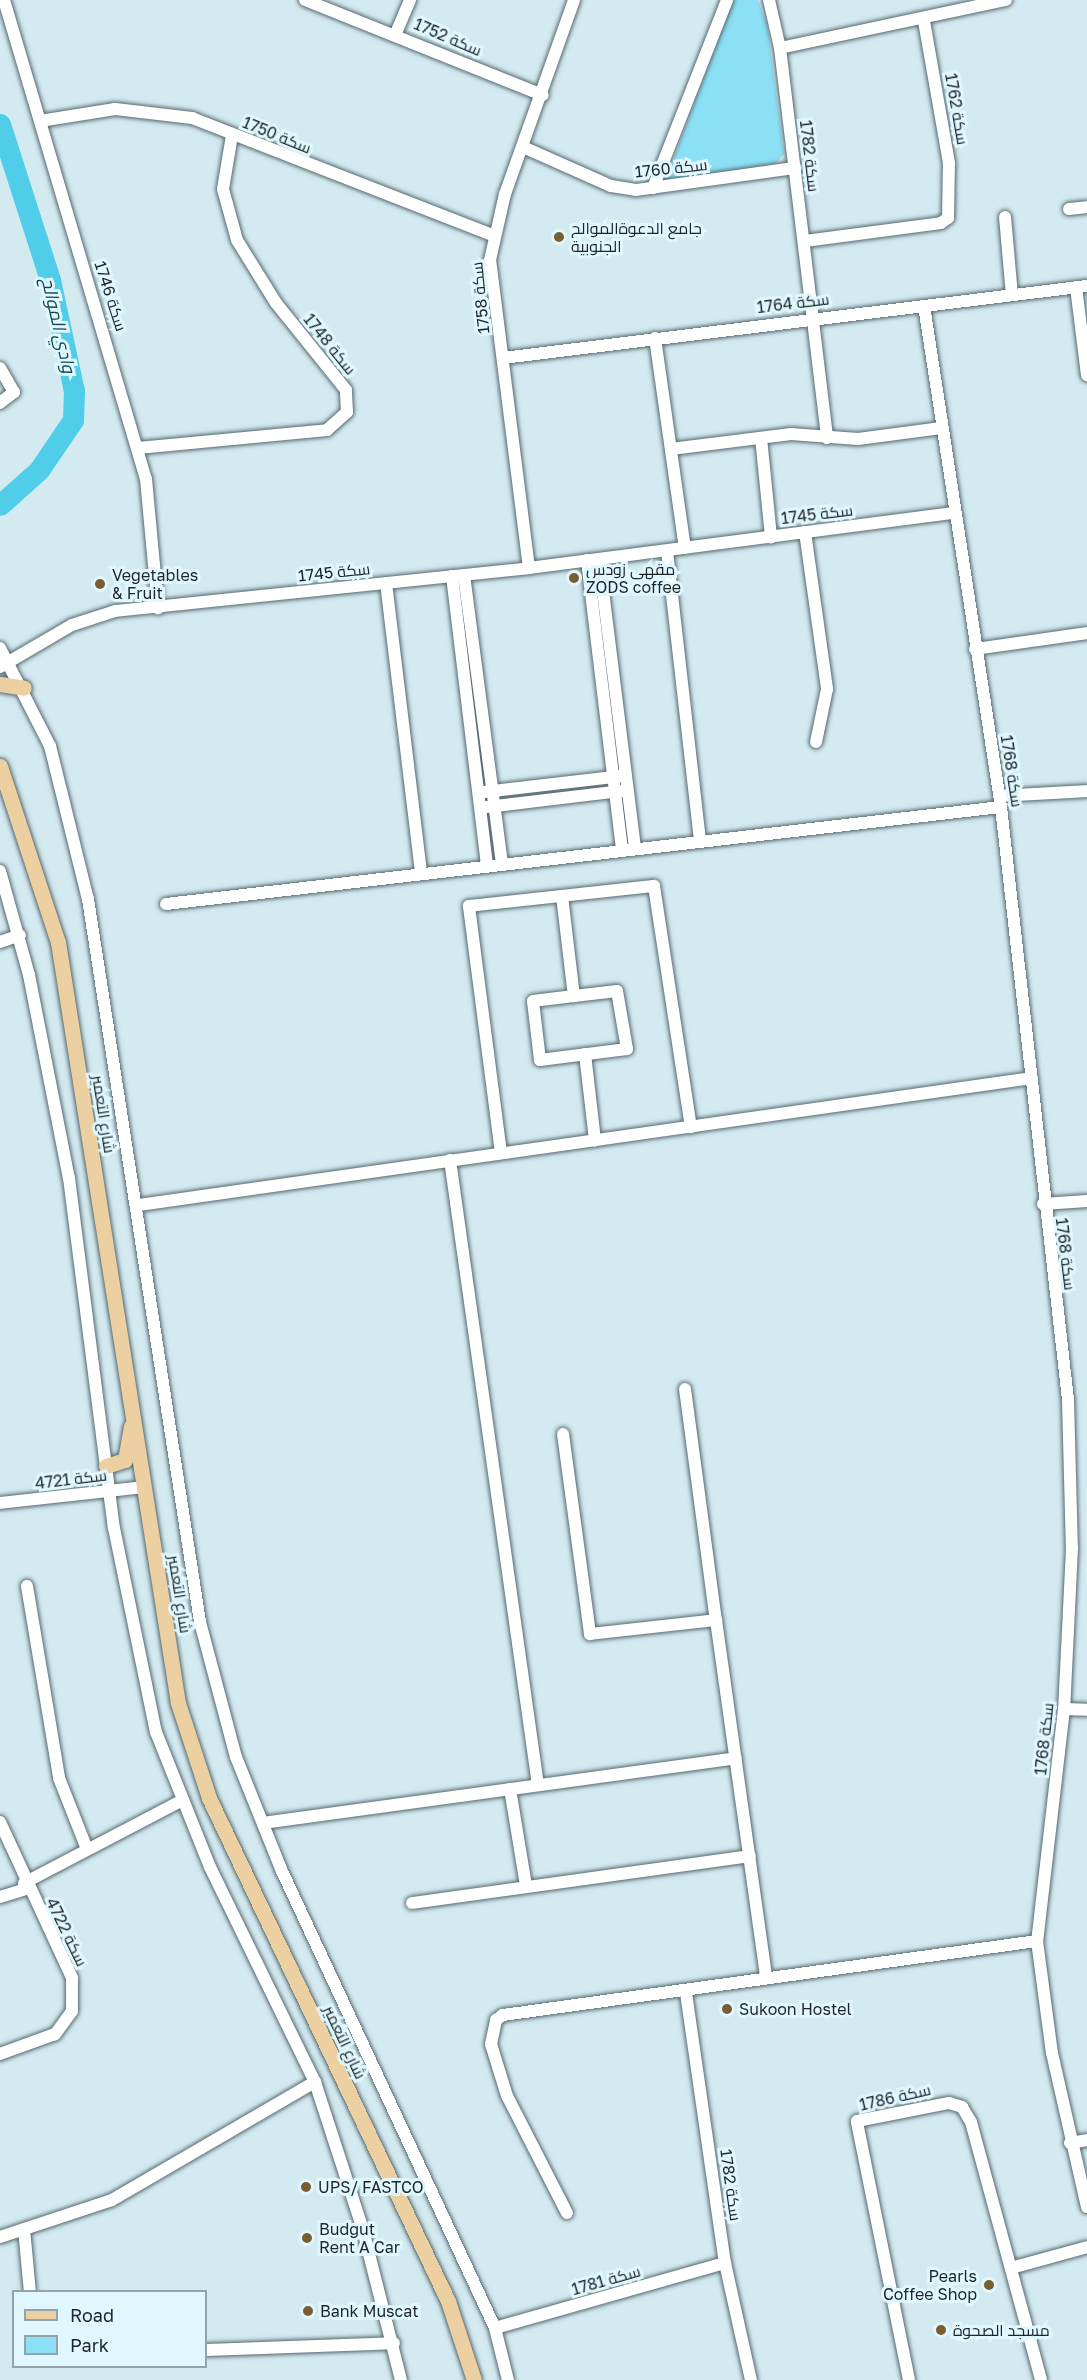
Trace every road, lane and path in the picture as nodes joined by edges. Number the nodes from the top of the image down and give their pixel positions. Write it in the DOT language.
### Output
graph roads {
  1 [pos="4,0"];
  2 [pos="305,0"];
  3 [pos="410,0"];
  4 [pos="574,0"];
  5 [pos="727,0"];
  6 [pos="769,0"];
  7 [pos="1006,0"];
  8 [pos="924,21"];
  9 [pos="396,33"];
  10 [pos="780,48"];
  11 [pos="543,94"];
  12 [pos="40,121"];
  13 [pos="232,135"];
  14 [pos="523,147"];
  15 [pos="795,168"];
  16 [pos="653,188"];
  17 [pos="1087,207"];
  18 [pos="1069,209"];
  19 [pos="1005,217"];
  20 [pos="494,236"];
  21 [pos="805,241"];
  22 [pos="1081,286"];
  23 [pos="1012,295"];
  24 [pos="924,306"];
  25 [pos="815,317"];
  26 [pos="655,338"];
  27 [pos="503,358"];
  28 [pos="0,368"];
  29 [pos="1087,375"];
  30 [pos="0,403"];
  31 [pos="941,428"];
  32 [pos="761,438"];
  33 [pos="827,438"];
  34 [pos="138,448"];
  35 [pos="671,449"];
  36 [pos="953,513"];
  37 [pos="805,532"];
  38 [pos="771,537"];
  39 [pos="685,548"];
  40 [pos="667,551"];
  41 [pos="593,560"];
  42 [pos="529,568"];
  43 [pos="458,575"];
  44 [pos="386,583"];
  45 [pos="158,608"];
  46 [pos="1087,633"];
  47 [pos="0,648"];
  48 [pos="975,649"];
  49 [pos="5,664"];
  50 [pos="0,684"];
  51 [pos="24,688"];
  52 [pos="816,742"];
  53 [pos="0,766"];
  54 [pos="620,776"];
  55 [pos="1087,790"];
  56 [pos="622,791"];
  57 [pos="492,792"];
  58 [pos="478,793"];
  59 [pos="1000,802"];
  60 [pos="495,806"];
  61 [pos="480,808"];
  62 [pos="699,840"];
  63 [pos="629,848"];
  64 [pos="502,862"];
  65 [pos="487,864"];
  66 [pos="0,871"];
  67 [pos="421,872"];
  68 [pos="562,896"];
  69 [pos="166,904"];
  70 [pos="20,935"];
  71 [pos="0,942"];
  72 [pos="574,996"];
  73 [pos="585,1054"];
  74 [pos="1032,1078"];
  75 [pos="691,1127"];
  76 [pos="595,1140"];
  77 [pos="501,1153"];
  78 [pos="450,1161"];
  79 [pos="1087,1201"];
  80 [pos="1043,1204"];
  81 [pos="138,1205"];
  82 [pos="685,1389"];
  83 [pos="134,1419"];
  84 [pos="563,1434"];
  85 [pos="106,1466"];
  86 [pos="145,1486"];
  87 [pos="109,1491"];
  88 [pos="0,1503"];
  89 [pos="27,1586"];
  90 [pos="716,1620"];
  91 [pos="1064,1709"];
  92 [pos="1087,1710"];
  93 [pos="736,1758"];
  94 [pos="538,1785"];
  95 [pos="510,1789"];
  96 [pos="181,1800"];
  97 [pos="0,1822"];
  98 [pos="263,1823"];
  99 [pos="87,1849"];
  100 [pos="750,1856"];
  101 [pos="26,1886"];
  102 [pos="526,1886"];
  103 [pos="0,1897"];
  104 [pos="412,1903"];
  105 [pos="1037,1941"];
  106 [pos="766,1976"];
  107 [pos="686,1993"];
  108 [pos="0,2054"];
  109 [pos="315,2082"];
  110 [pos="1087,2140"];
  111 [pos="1070,2143"];
  112 [pos="1087,2207"];
  113 [pos="567,2213"];
  114 [pos="24,2229"];
  115 [pos="0,2237"];
  116 [pos="1087,2247"];
  117 [pos="725,2263"];
  118 [pos="1011,2268"];
  119 [pos="30,2290"];
  120 [pos="495,2328"];
  121 [pos="394,2343"];
  122 [pos="207,2350"];
  123 [pos="401,2380"];
  124 [pos="474,2380"];
  125 [pos="508,2380"];
  126 [pos="751,2380"];
  127 [pos="909,2380"];
  128 [pos="1041,2380"];
  1 -- 12 [label="street, سكة 1746"];
  2 -- 9 [label="street, سكة 1752"];
  3 -- 9 [label="street"];
  4 -- 11 [label="street, سكة 1758"];
  5 -- 16 [label="street"];
  6 -- 10 [label="street, سكة 1782"];
  7 -- 8 [label="street"];
  8 -- 10 [label="street"];
  8 -- 21 [label="street, سكة 1762"];
  9 -- 11 [label="street, سكة 1752"];
  10 -- 15 [label="street, سكة 1782"];
  11 -- 14 [label="street, سكة 1758"];
  12 -- 13 [label="street, سكة 1750"];
  12 -- 34 [label="street, سكة 1746"];
  13 -- 20 [label="street, سكة 1750"];
  13 -- 34 [label="street, سكة 1748"];
  14 -- 16 [label="street, سكة 1760"];
  14 -- 20 [label="street, سكة 1758"];
  15 -- 16 [label="street, سكة 1760"];
  15 -- 21 [label="street, سكة 1782"];
  17 -- 18 [label="street"];
  19 -- 23 [label="street"];
  20 -- 27 [label="street, سكة 1758"];
  21 -- 25 [label="street, سكة 1782"];
  22 -- 23 [label="street, سكة 1764"];
  22 -- 29 [label="street"];
  23 -- 24 [label="street, سكة 1764"];
  24 -- 25 [label="street, سكة 1764"];
  24 -- 31 [label="street, سكة 1768"];
  25 -- 26 [label="street, سكة 1764"];
  25 -- 33 [label="street, سكة 1782"];
  26 -- 27 [label="street, سكة 1764"];
  26 -- 35 [label="street"];
  27 -- 42 [label="street, سكة 1758"];
  28 -- 30 [label="street"];
  31 -- 33 [label="street"];
  31 -- 36 [label="street, سكة 1768"];
  32 -- 33 [label="street"];
  32 -- 35 [label="street"];
  32 -- 38 [label="street"];
  34 -- 45 [label="street, سكة 1746"];
  35 -- 39 [label="street"];
  36 -- 37 [label="street, سكة 1745"];
  36 -- 48 [label="street, سكة 1768"];
  37 -- 38 [label="street, سكة 1745"];
  37 -- 52 [label="street"];
  38 -- 39 [label="street, سكة 1745"];
  39 -- 40 [label="street, سكة 1745"];
  40 -- 41 [label="street, سكة 1745"];
  40 -- 62 [label="street"];
  41 -- 42 [label="street, سكة 1745"];
  41 -- 54 [label="street"];
  42 -- 43 [label="street, سكة 1745"];
  43 -- 44 [label="street, سكة 1745"];
  43 -- 57 [label="street"];
  43 -- 58 [label="street"];
  44 -- 45 [label="street, سكة 1745"];
  44 -- 67 [label="street"];
  45 -- 49 [label="street, سكة 1745"];
  46 -- 48 [label="street"];
  47 -- 49 [label="street"];
  48 -- 59 [label="street, سكة 1768"];
  49 -- 51 [label="street"];
  50 -- 51 [label="main road"];
  51 -- 81 [label="street"];
  53 -- 83 [label="main road, شارع التعمير"];
  54 -- 56 [label="street"];
  54 -- 57 [label="street"];
  55 -- 59 [label="street"];
  56 -- 60 [label="street"];
  56 -- 63 [label="street"];
  57 -- 58 [label="street"];
  57 -- 60 [label="street"];
  58 -- 61 [label="street"];
  59 -- 62 [label="street"];
  59 -- 74 [label="street, سكة 1768"];
  60 -- 61 [label="street"];
  60 -- 64 [label="street"];
  61 -- 65 [label="street"];
  62 -- 63 [label="street"];
  63 -- 64 [label="street"];
  64 -- 65 [label="street"];
  65 -- 67 [label="street"];
  66 -- 70 [label="street"];
  67 -- 69 [label="street"];
  68 -- 72 [label="street"];
  68 -- 75 [label="street"];
  68 -- 77 [label="street"];
  70 -- 71 [label="street"];
  70 -- 85 [label="street"];
  72 -- 73 [label="street"];
  72 -- 73 [label="street"];
  73 -- 76 [label="street"];
  74 -- 75 [label="street"];
  74 -- 80 [label="street, سكة 1768"];
  75 -- 76 [label="street"];
  76 -- 77 [label="street"];
  77 -- 78 [label="street"];
  78 -- 81 [label="street"];
  78 -- 94 [label="street"];
  79 -- 80 [label="street"];
  80 -- 91 [label="street, سكة 1768"];
  81 -- 98 [label="street"];
  82 -- 90 [label="street"];
  83 -- 85 [label="main road"];
  83 -- 86 [label="main road, شارع التعمير"];
  84 -- 90 [label="street"];
  85 -- 87 [label="street"];
  86 -- 87 [label="street, سكة 4721"];
  86 -- 124 [label="main road, شارع التعمير"];
  87 -- 88 [label="street, سكة 4721"];
  87 -- 96 [label="street"];
  89 -- 99 [label="street"];
  90 -- 93 [label="street"];
  91 -- 92 [label="street"];
  91 -- 105 [label="street, سكة 1768"];
  93 -- 94 [label="street"];
  93 -- 100 [label="street"];
  94 -- 95 [label="street"];
  95 -- 98 [label="street"];
  95 -- 102 [label="street"];
  96 -- 99 [label="street"];
  96 -- 109 [label="street"];
  97 -- 101 [label="street, سكة 4722"];
  98 -- 120 [label="street"];
  99 -- 101 [label="street"];
  100 -- 102 [label="street"];
  100 -- 106 [label="street"];
  101 -- 103 [label="street"];
  101 -- 108 [label="street, سكة 4722"];
  102 -- 104 [label="street"];
  105 -- 106 [label="street"];
  105 -- 111 [label="street, سكة 1768"];
  106 -- 107 [label="street"];
  107 -- 113 [label="street"];
  107 -- 117 [label="street, سكة 1782"];
  109 -- 114 [label="street"];
  109 -- 121 [label="street"];
  110 -- 111 [label="street"];
  111 -- 112 [label="street, سكة 1768"];
  114 -- 115 [label="street"];
  114 -- 119 [label="street"];
  116 -- 118 [label="street"];
  117 -- 120 [label="street, سكة 1781"];
  117 -- 126 [label="street, سكة 1782"];
  118 -- 127 [label="street, سكة 1786"];
  118 -- 128 [label="street, سكة 1786"];
  120 -- 125 [label="street"];
  121 -- 122 [label="street"];
  121 -- 123 [label="street"];
}
